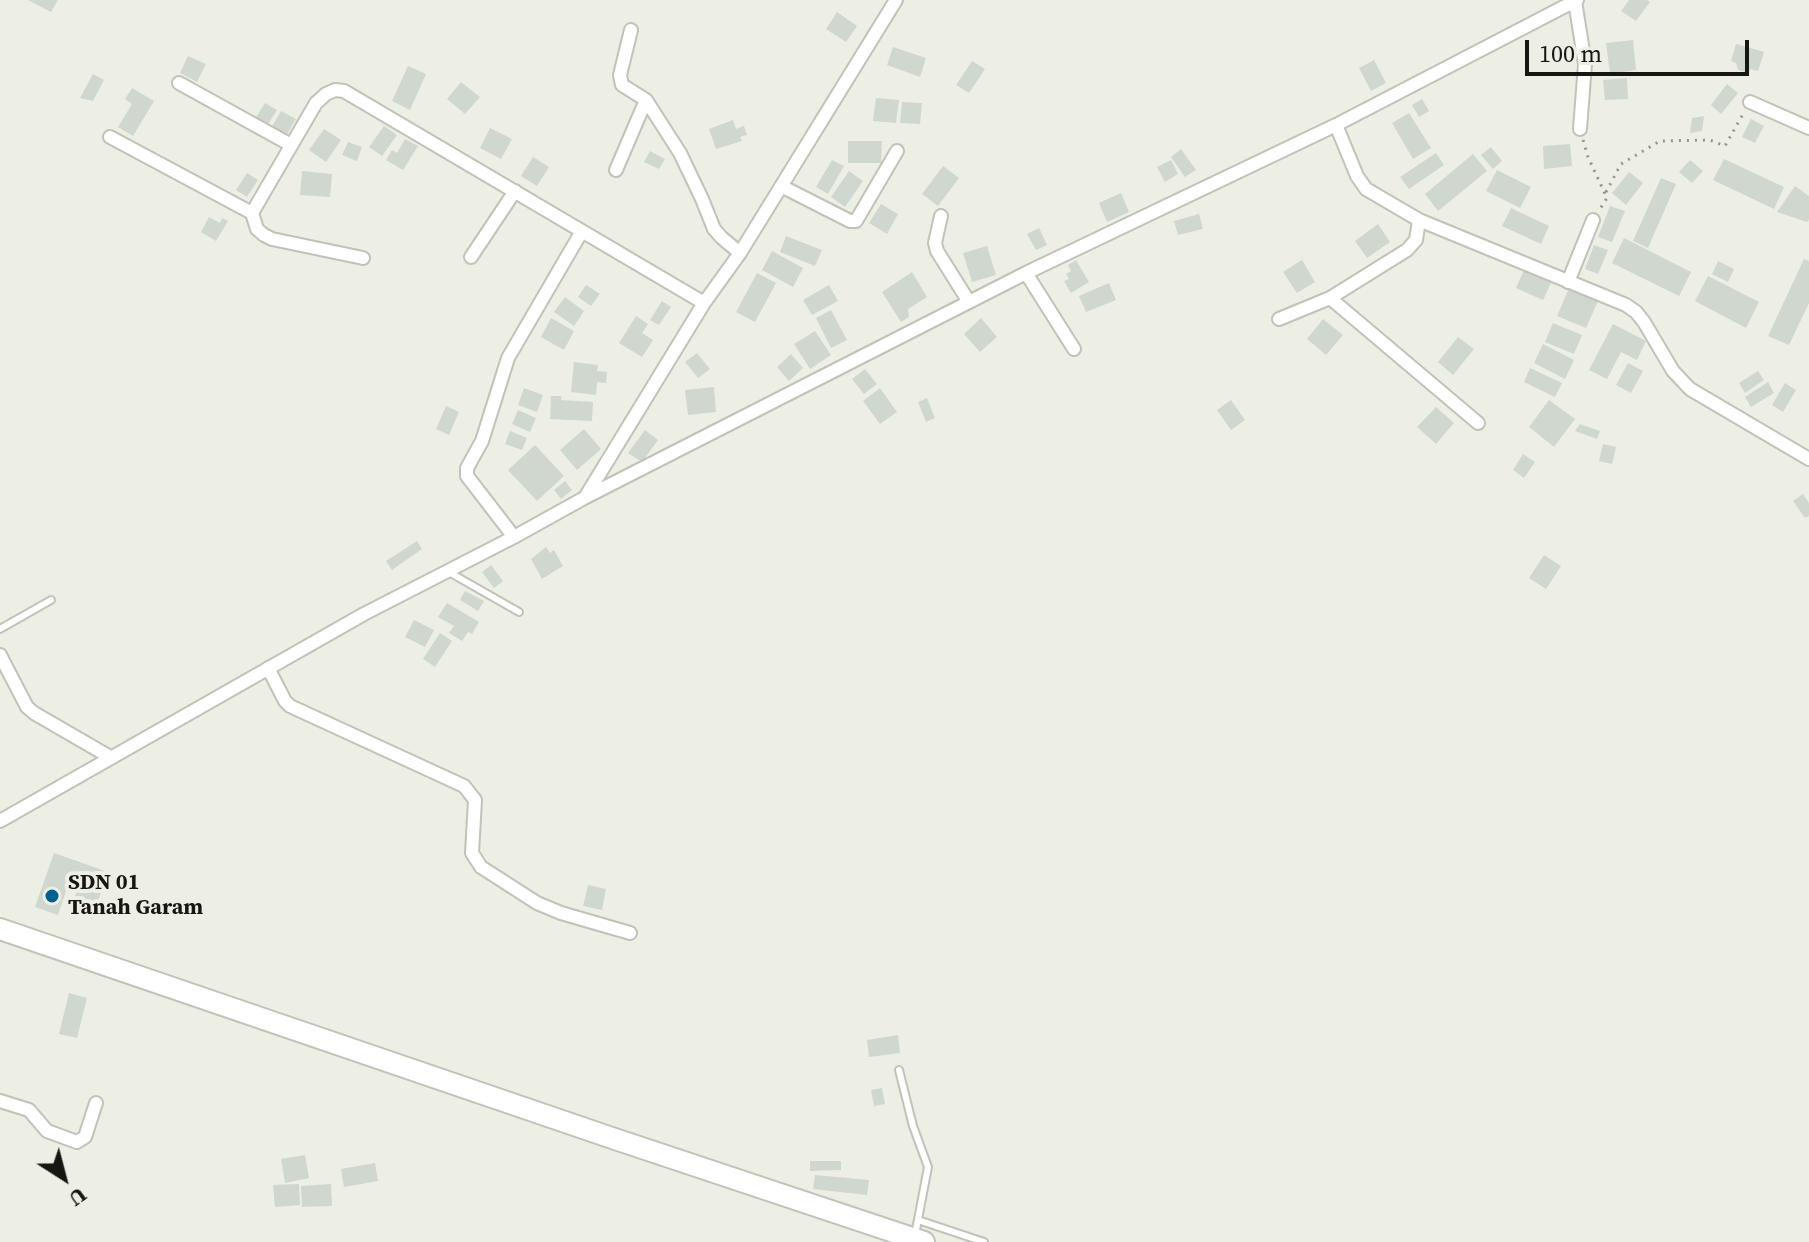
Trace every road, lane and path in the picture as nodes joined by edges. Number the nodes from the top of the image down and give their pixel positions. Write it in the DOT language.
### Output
graph roads {
  1 [pos="896,0"];
  2 [pos="1576,1"];
  3 [pos="631,30"];
  4 [pos="179,83"];
  5 [pos="646,100"];
  6 [pos="1750,102"];
  7 [pos="1336,125"];
  8 [pos="1809,128"];
  9 [pos="1580,129"];
  10 [pos="110,137"];
  11 [pos="291,145"];
  12 [pos="897,151"];
  13 [pos="616,170"];
  14 [pos="781,186"];
  15 [pos="515,191"];
  16 [pos="1606,192"];
  17 [pos="252,213"];
  18 [pos="941,216"];
  19 [pos="1419,220"];
  20 [pos="1593,220"];
  21 [pos="582,231"];
  22 [pos="740,253"];
  23 [pos="471,257"];
  24 [pos="363,258"];
  25 [pos="1026,273"];
  26 [pos="1568,282"];
  27 [pos="1330,298"];
  28 [pos="969,302"];
  29 [pos="704,303"];
  30 [pos="1279,319"];
  31 [pos="1074,349"];
  32 [pos="1478,423"];
  33 [pos="1809,459"];
  34 [pos="586,497"];
  35 [pos="514,537"];
  36 [pos="447,571"];
  37 [pos="51,600"];
  38 [pos="519,612"];
  39 [pos="0,629"];
  40 [pos="0,655"];
  41 [pos="268,668"];
  42 [pos="110,757"];
  43 [pos="0,821"];
  44 [pos="0,929"];
  45 [pos="630,933"];
  46 [pos="899,1070"];
  47 [pos="0,1101"];
  48 [pos="96,1103"];
  49 [pos="919,1234"];
  50 [pos="984,1242"];
  1 -- 14 [label="street"];
  2 -- 7 [label="street"];
  2 -- 9 [label="street"];
  3 -- 5 [label="street"];
  4 -- 11 [label="street"];
  5 -- 13 [label="street"];
  5 -- 22 [label="street"];
  6 -- 8 [label="street"];
  6 -- 16 [label="path"];
  7 -- 19 [label="street"];
  7 -- 25 [label="street"];
  9 -- 16 [label="path"];
  10 -- 17 [label="street"];
  11 -- 15 [label="street"];
  11 -- 17 [label="street"];
  12 -- 14 [label="street"];
  14 -- 22 [label="street"];
  15 -- 21 [label="street"];
  15 -- 23 [label="street"];
  16 -- 20 [label="path"];
  17 -- 24 [label="street"];
  18 -- 28 [label="street"];
  19 -- 26 [label="street"];
  19 -- 27 [label="street"];
  20 -- 26 [label="street"];
  21 -- 29 [label="street"];
  21 -- 35 [label="street"];
  22 -- 29 [label="street"];
  25 -- 28 [label="street"];
  25 -- 31 [label="street"];
  26 -- 33 [label="street"];
  27 -- 30 [label="street"];
  27 -- 32 [label="street"];
  28 -- 34 [label="street"];
  29 -- 34 [label="street"];
  34 -- 35 [label="street"];
  35 -- 36 [label="street"];
  36 -- 38 [label="lane"];
  36 -- 41 [label="street"];
  37 -- 39 [label="lane"];
  40 -- 42 [label="street"];
  41 -- 42 [label="street"];
  41 -- 45 [label="street"];
  42 -- 43 [label="street"];
  44 -- 49 [label="highway"];
  46 -- 49 [label="lane"];
  47 -- 48 [label="street"];
  49 -- 50 [label="lane"];
}
